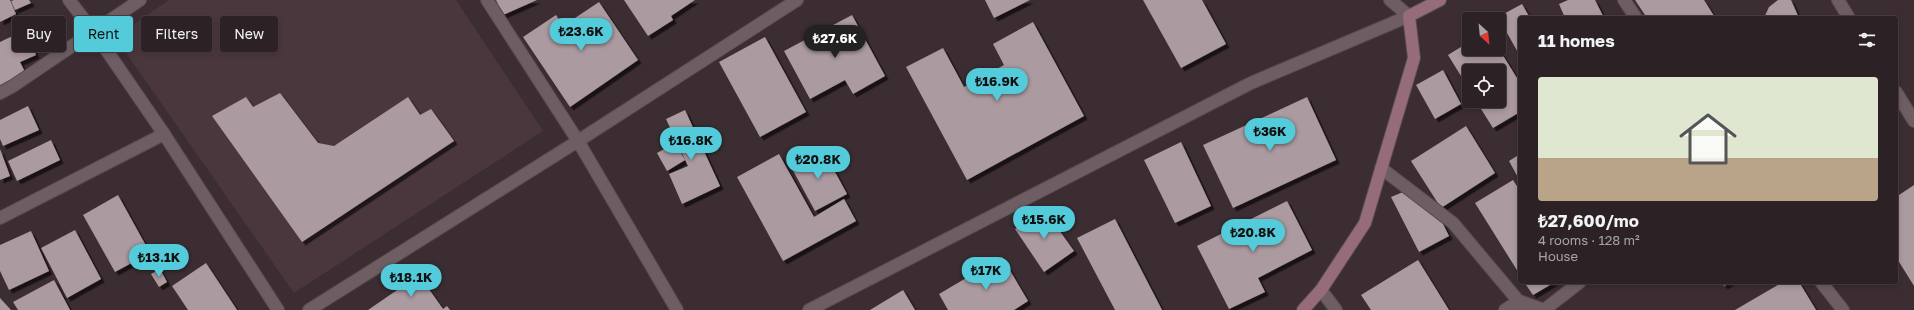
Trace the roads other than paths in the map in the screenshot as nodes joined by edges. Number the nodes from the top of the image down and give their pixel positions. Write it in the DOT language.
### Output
graph roads {
  1 [pos="69,0"];
  2 [pos="140,0"];
  3 [pos="487,0"];
  4 [pos="797,0"];
  5 [pos="1390,0"];
  6 [pos="1440,0"];
  7 [pos="1624,0"];
  8 [pos="1838,0"];
  9 [pos="82,16"];
  10 [pos="117,16"];
  11 [pos="1409,16"];
  12 [pos="1635,16"];
  13 [pos="1849,16"];
  14 [pos="74,45"];
  15 [pos="108,52"];
  16 [pos="0,93"];
  17 [pos="1898,95"];
  18 [pos="1914,121"];
  19 [pos="164,134"];
  20 [pos="578,141"];
  21 [pos="1381,168"];
  22 [pos="0,218"];
  23 [pos="1577,284"];
  24 [pos="1823,284"];
  25 [pos="1321,290"];
  26 [pos="1522,306"];
  27 [pos="278,310"];
  28 [pos="309,310"];
  29 [pos="677,310"];
  30 [pos="809,310"];
  31 [pos="1303,310"];
  32 [pos="1336,310"];
  33 [pos="1505,310"];
  34 [pos="1843,310"];
  1 -- 9 [label="street"];
  2 -- 10 [label="street"];
  3 -- 20 [label="street"];
  4 -- 20 [label="street"];
  5 -- 11 [label="street"];
  6 -- 11 [label="street"];
  7 -- 12 [label="street"];
  8 -- 13 [label="street"];
  11 -- 21 [label="street"];
  11 -- 30 [label="street"];
  14 -- 16 [label="street"];
  15 -- 19 [label="street"];
  17 -- 18 [label="street"];
  19 -- 22 [label="street"];
  19 -- 27 [label="street"];
  20 -- 28 [label="street"];
  20 -- 29 [label="street"];
  21 -- 25 [label="street"];
  21 -- 26 [label="street"];
  23 -- 26 [label="street"];
  24 -- 34 [label="street"];
  25 -- 31 [label="street"];
  25 -- 32 [label="street"];
  26 -- 33 [label="street"];
}
